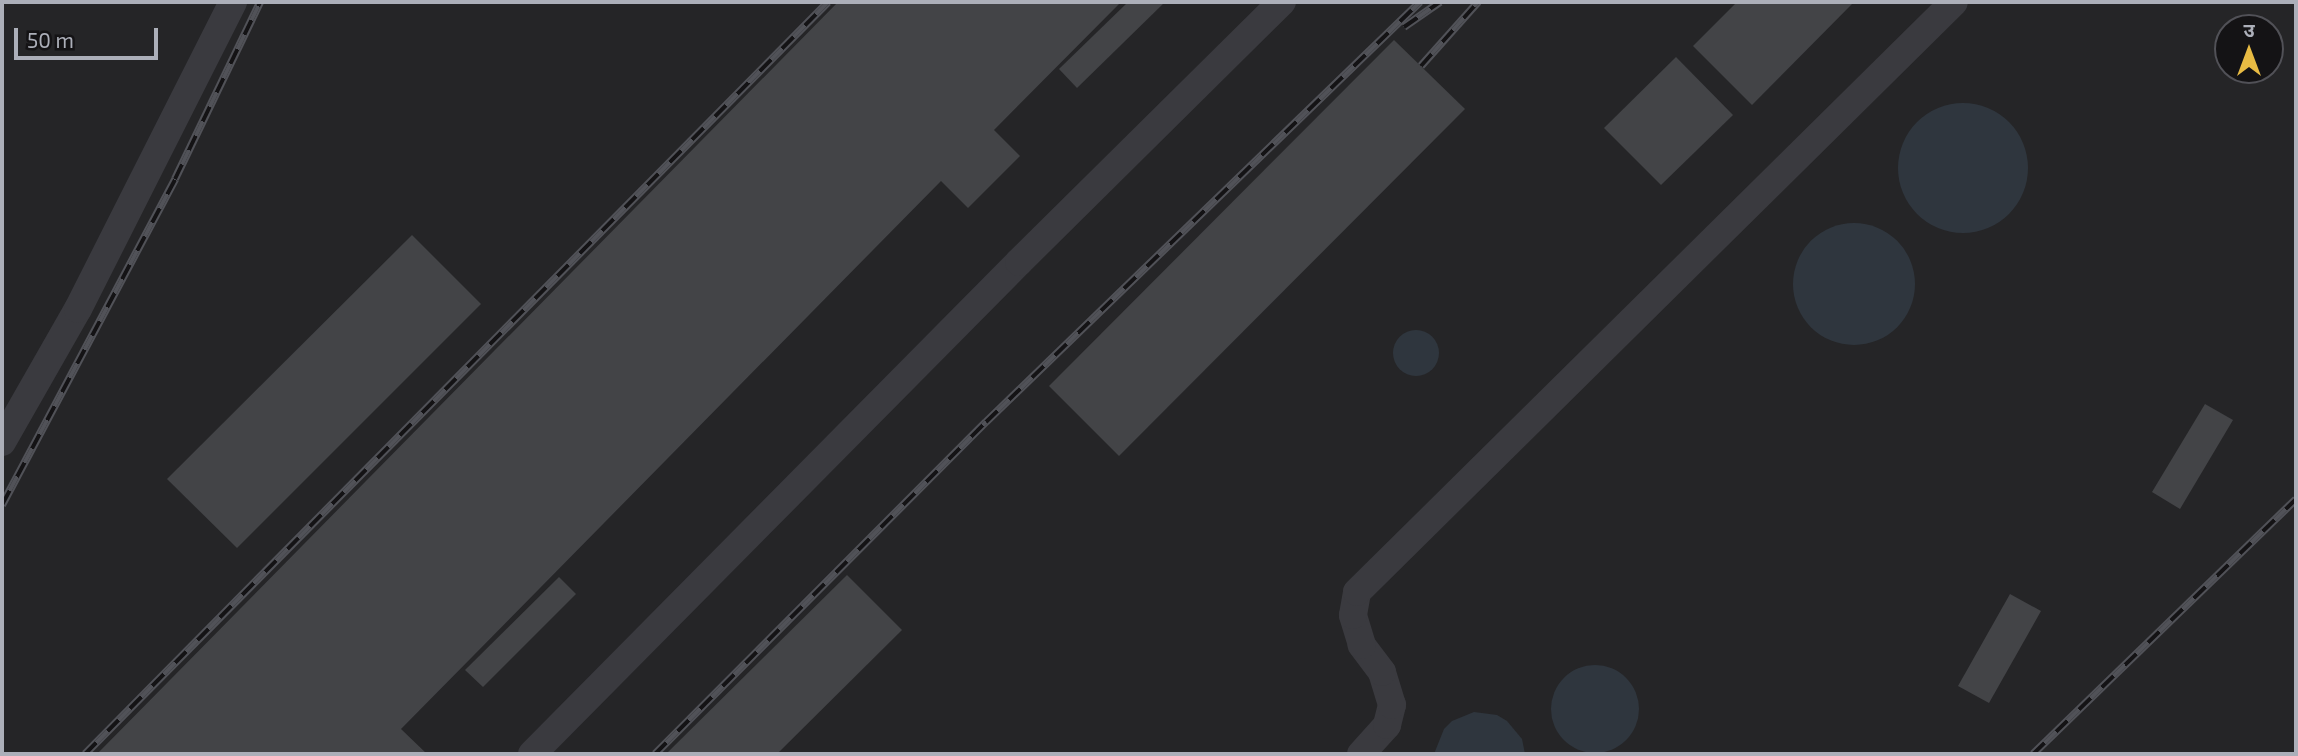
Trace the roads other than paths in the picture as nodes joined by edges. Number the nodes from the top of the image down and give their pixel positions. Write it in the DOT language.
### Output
graph roads {
  1 [pos="233,2"];
  2 [pos="1282,2"];
  3 [pos="1954,2"];
  4 [pos="2,442"];
  5 [pos="532,754"];
  6 [pos="1361,754"];
  1 -- 4 [label="lane"];
  2 -- 5 [label="lane"];
  3 -- 6 [label="lane"];
}
